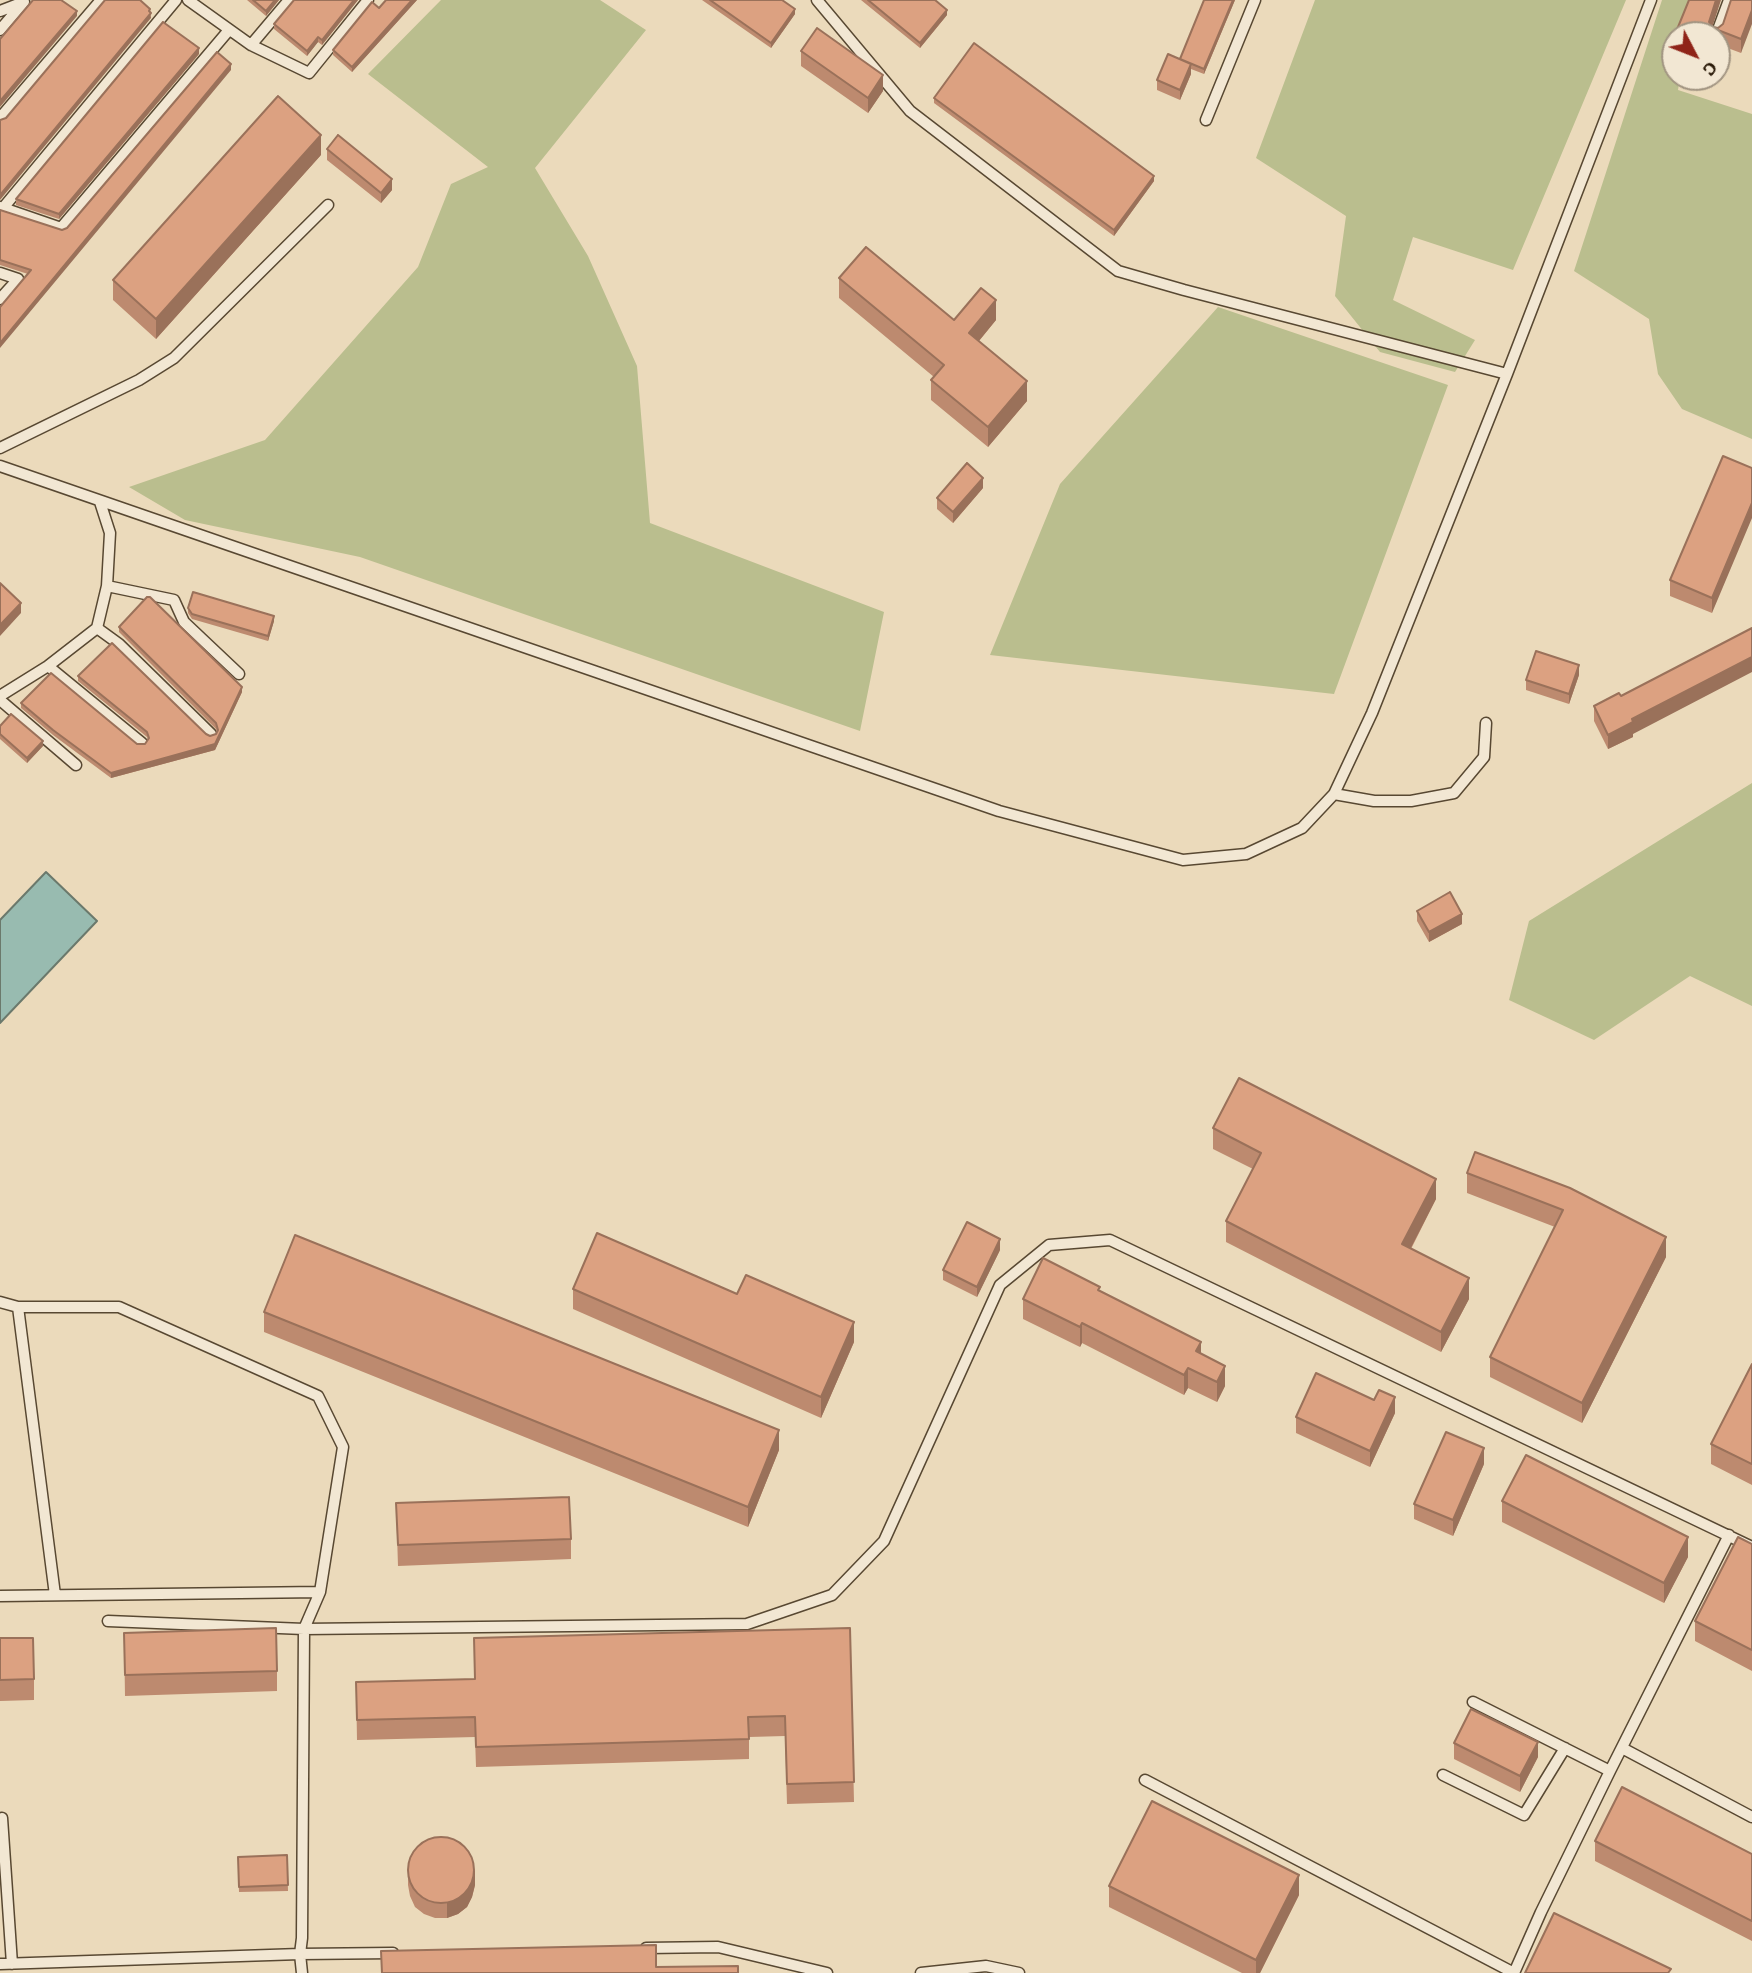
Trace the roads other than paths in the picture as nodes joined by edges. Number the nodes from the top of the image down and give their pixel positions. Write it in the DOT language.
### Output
graph roads {
  1 [pos="176,0"];
  2 [pos="188,0"];
  3 [pos="208,0"];
  4 [pos="289,0"];
  5 [pos="368,0"];
  6 [pos="817,0"];
  7 [pos="1255,0"];
  8 [pos="1651,0"];
  9 [pos="1730,0"];
  10 [pos="26,1"];
  11 [pos="98,1"];
  12 [pos="200,9"];
  13 [pos="0,11"];
  14 [pos="1722,21"];
  15 [pos="0,30"];
  16 [pos="229,30"];
  17 [pos="251,45"];
  18 [pos="0,118"];
  19 [pos="1206,120"];
  20 [pos="328,205"];
  21 [pos="1,208"];
  22 [pos="0,273"];
  23 [pos="0,299"];
  24 [pos="1507,374"];
  25 [pos="0,448"];
  26 [pos="0,466"];
  27 [pos="100,502"];
  28 [pos="107,586"];
  29 [pos="97,628"];
  30 [pos="48,666"];
  31 [pos="239,674"];
  32 [pos="0,698"];
  33 [pos="1486,723"];
  34 [pos="211,734"];
  35 [pos="142,743"];
  36 [pos="76,765"];
  37 [pos="1334,794"];
  38 [pos="0,1302"];
  39 [pos="18,1307"];
  40 [pos="1729,1535"];
  41 [pos="1752,1547"];
  42 [pos="320,1592"];
  43 [pos="55,1595"];
  44 [pos="0,1596"];
  45 [pos="108,1621"];
  46 [pos="304,1629"];
  47 [pos="1473,1702"];
  48 [pos="1565,1748"];
  49 [pos="1622,1748"];
  50 [pos="1610,1771"];
  51 [pos="1443,1775"];
  52 [pos="1145,1780"];
  53 [pos="1752,1817"];
  54 [pos="2,1818"];
  55 [pos="1541,1912"];
  56 [pos="1552,1918"];
  57 [pos="634,1948"];
  58 [pos="398,1952"];
  59 [pos="300,1954"];
  60 [pos="0,1964"];
  61 [pos="12,1964"];
  62 [pos="302,1973"];
  63 [pos="827,1973"];
  64 [pos="921,1973"];
  65 [pos="1018,1973"];
  66 [pos="1514,1973"];
  1 -- 21 [label="lane"];
  2 -- 12 [label="lane"];
  3 -- 12 [label="lane"];
  4 -- 17 [label="lane"];
  5 -- 17 [label="lane"];
  6 -- 24 [label="lane"];
  7 -- 19 [label="lane"];
  8 -- 24 [label="lane"];
  9 -- 14 [label="lane"];
  10 -- 13 [label="lane"];
  10 -- 15 [label="lane"];
  11 -- 18 [label="lane"];
  12 -- 16 [label="lane"];
  16 -- 17 [label="lane"];
  16 -- 21 [label="lane"];
  20 -- 25 [label="lane"];
  22 -- 23 [label="lane"];
  24 -- 37 [label="lane"];
  26 -- 27 [label="lane"];
  27 -- 28 [label="lane"];
  27 -- 37 [label="lane"];
  28 -- 29 [label="lane"];
  28 -- 31 [label="lane"];
  29 -- 30 [label="lane"];
  29 -- 34 [label="lane"];
  30 -- 32 [label="lane"];
  30 -- 35 [label="lane"];
  32 -- 36 [label="lane"];
  33 -- 37 [label="lane"];
  38 -- 39 [label="lane"];
  39 -- 42 [label="lane"];
  39 -- 43 [label="lane"];
  40 -- 41 [label="lane"];
  40 -- 46 [label="lane"];
  40 -- 49 [label="lane"];
  42 -- 43 [label="lane"];
  42 -- 46 [label="lane"];
  43 -- 44 [label="lane"];
  45 -- 46 [label="lane"];
  46 -- 59 [label="lane"];
  47 -- 48 [label="lane"];
  48 -- 50 [label="lane"];
  48 -- 51 [label="lane"];
  49 -- 50 [label="lane"];
  49 -- 53 [label="lane"];
  50 -- 55 [label="lane"];
  52 -- 66 [label="lane"];
  54 -- 61 [label="lane"];
  55 -- 56 [label="lane"];
  55 -- 66 [label="lane"];
  57 -- 63 [label="lane"];
  58 -- 59 [label="lane"];
  59 -- 61 [label="lane"];
  59 -- 62 [label="lane"];
  60 -- 61 [label="lane"];
  64 -- 65 [label="lane"];
}
